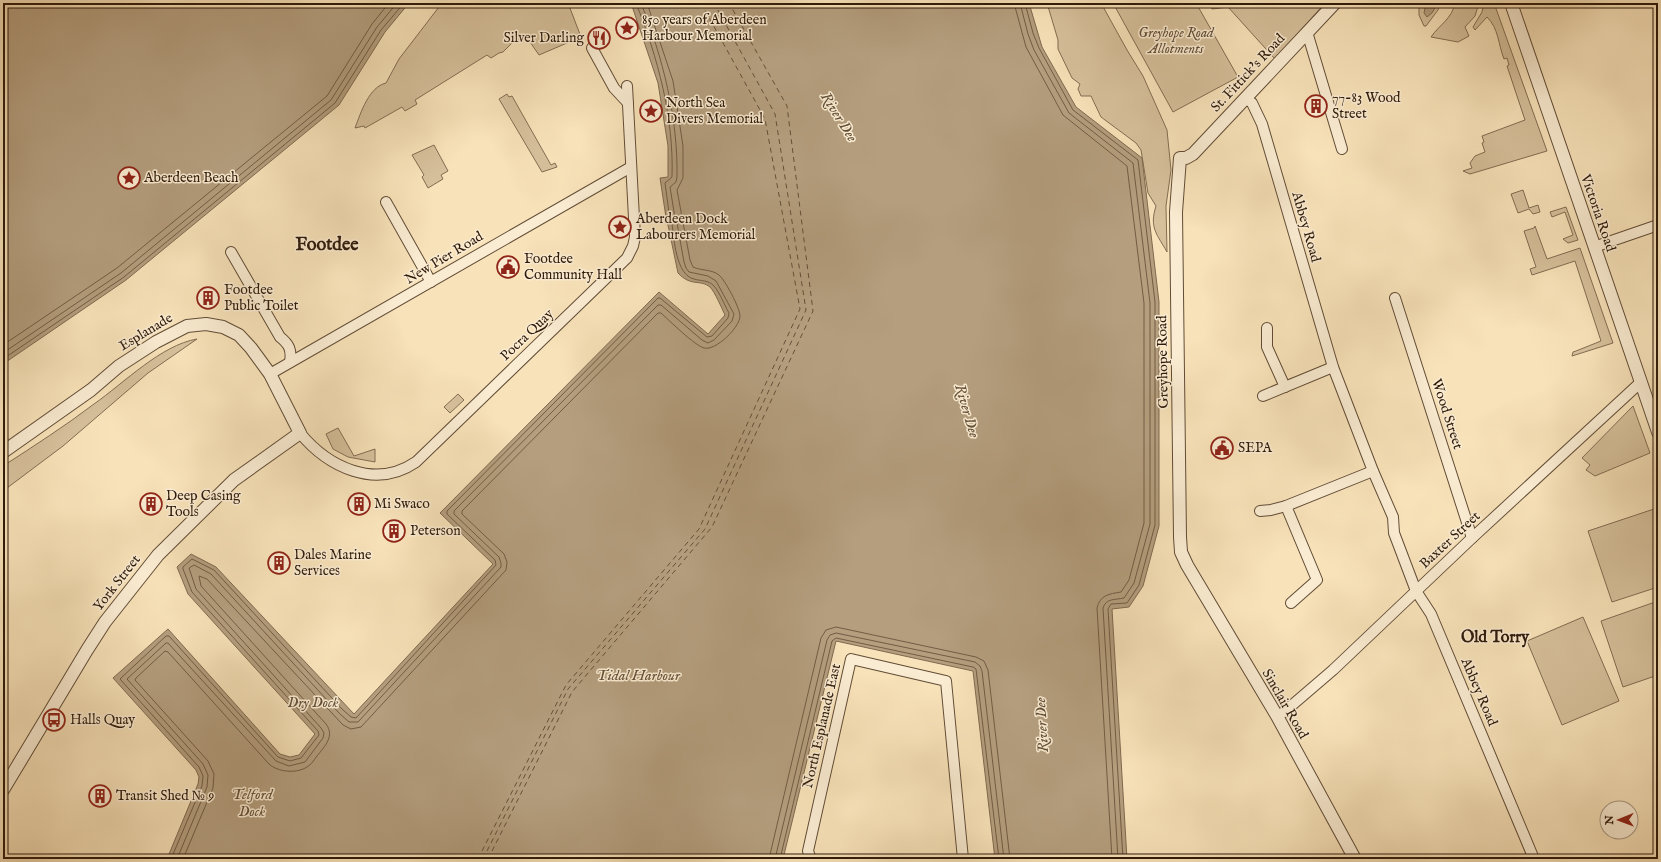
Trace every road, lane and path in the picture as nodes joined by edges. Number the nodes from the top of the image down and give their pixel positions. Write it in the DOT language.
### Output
graph roads {
  1 [pos="1335,3"];
  2 [pos="1511,3"];
  3 [pos="1307,32"];
  4 [pos="592,48"];
  5 [pos="627,86"];
  6 [pos="1245,98"];
  7 [pos="628,103"];
  8 [pos="1342,149"];
  9 [pos="1180,158"];
  10 [pos="631,167"];
  11 [pos="386,202"];
  12 [pos="1658,225"];
  13 [pos="1594,247"];
  14 [pos="231,252"];
  15 [pos="431,282"];
  16 [pos="1395,298"];
  17 [pos="1267,328"];
  18 [pos="290,362"];
  19 [pos="1333,367"];
  20 [pos="270,374"];
  21 [pos="1641,382"];
  22 [pos="1285,387"];
  23 [pos="1263,396"];
  24 [pos="1658,432"];
  25 [pos="300,433"];
  26 [pos="3,452"];
  27 [pos="1373,471"];
  28 [pos="1286,506"];
  29 [pos="1260,511"];
  30 [pos="1472,538"];
  31 [pos="1187,565"];
  32 [pos="1416,591"];
  33 [pos="1292,603"];
  34 [pos="1277,716"];
  35 [pos="3,790"];
  36 [pos="811,859"];
  37 [pos="962,859"];
  38 [pos="1355,859"];
  39 [pos="1534,859"];
  1 -- 3 [label="street, St. Fittick's Road"];
  2 -- 13 [label="street, Victoria Road"];
  3 -- 6 [label="street, St. Fittick's Road"];
  3 -- 8 [label="street"];
  4 -- 7 [label="street"];
  5 -- 7 [label="street, Pocra Quay"];
  6 -- 9 [label="street, St. Fittick's Road"];
  6 -- 19 [label="street, Abbey Road"];
  7 -- 10 [label="street, Pocra Quay"];
  9 -- 31 [label="street, Greyhope Road"];
  10 -- 15 [label="street, New Pier Road"];
  10 -- 25 [label="street, Pocra Quay"];
  11 -- 15 [label="street"];
  12 -- 13 [label="street"];
  13 -- 21 [label="street, Victoria Road"];
  14 -- 18 [label="street"];
  15 -- 18 [label="street, New Pier Road"];
  16 -- 30 [label="street, Wood Street"];
  17 -- 22 [label="street"];
  18 -- 20 [label="street, New Pier Road"];
  19 -- 22 [label="street"];
  19 -- 27 [label="street, Abbey Road"];
  20 -- 25 [label="street, Esplanade"];
  20 -- 26 [label="street, Esplanade"];
  21 -- 24 [label="street, Victoria Road"];
  21 -- 30 [label="street, Baxter Street"];
  22 -- 23 [label="street"];
  25 -- 35 [label="street, York Street"];
  27 -- 28 [label="street"];
  27 -- 32 [label="street, Abbey Road"];
  28 -- 29 [label="street"];
  28 -- 33 [label="street"];
  30 -- 32 [label="street, Baxter Street"];
  31 -- 34 [label="street, Sinclair Road"];
  32 -- 34 [label="street, Baxter Street"];
  32 -- 39 [label="street, Abbey Road"];
  34 -- 38 [label="street, Sinclair Road"];
  36 -- 37 [label="street, North Esplanade East"];
}
